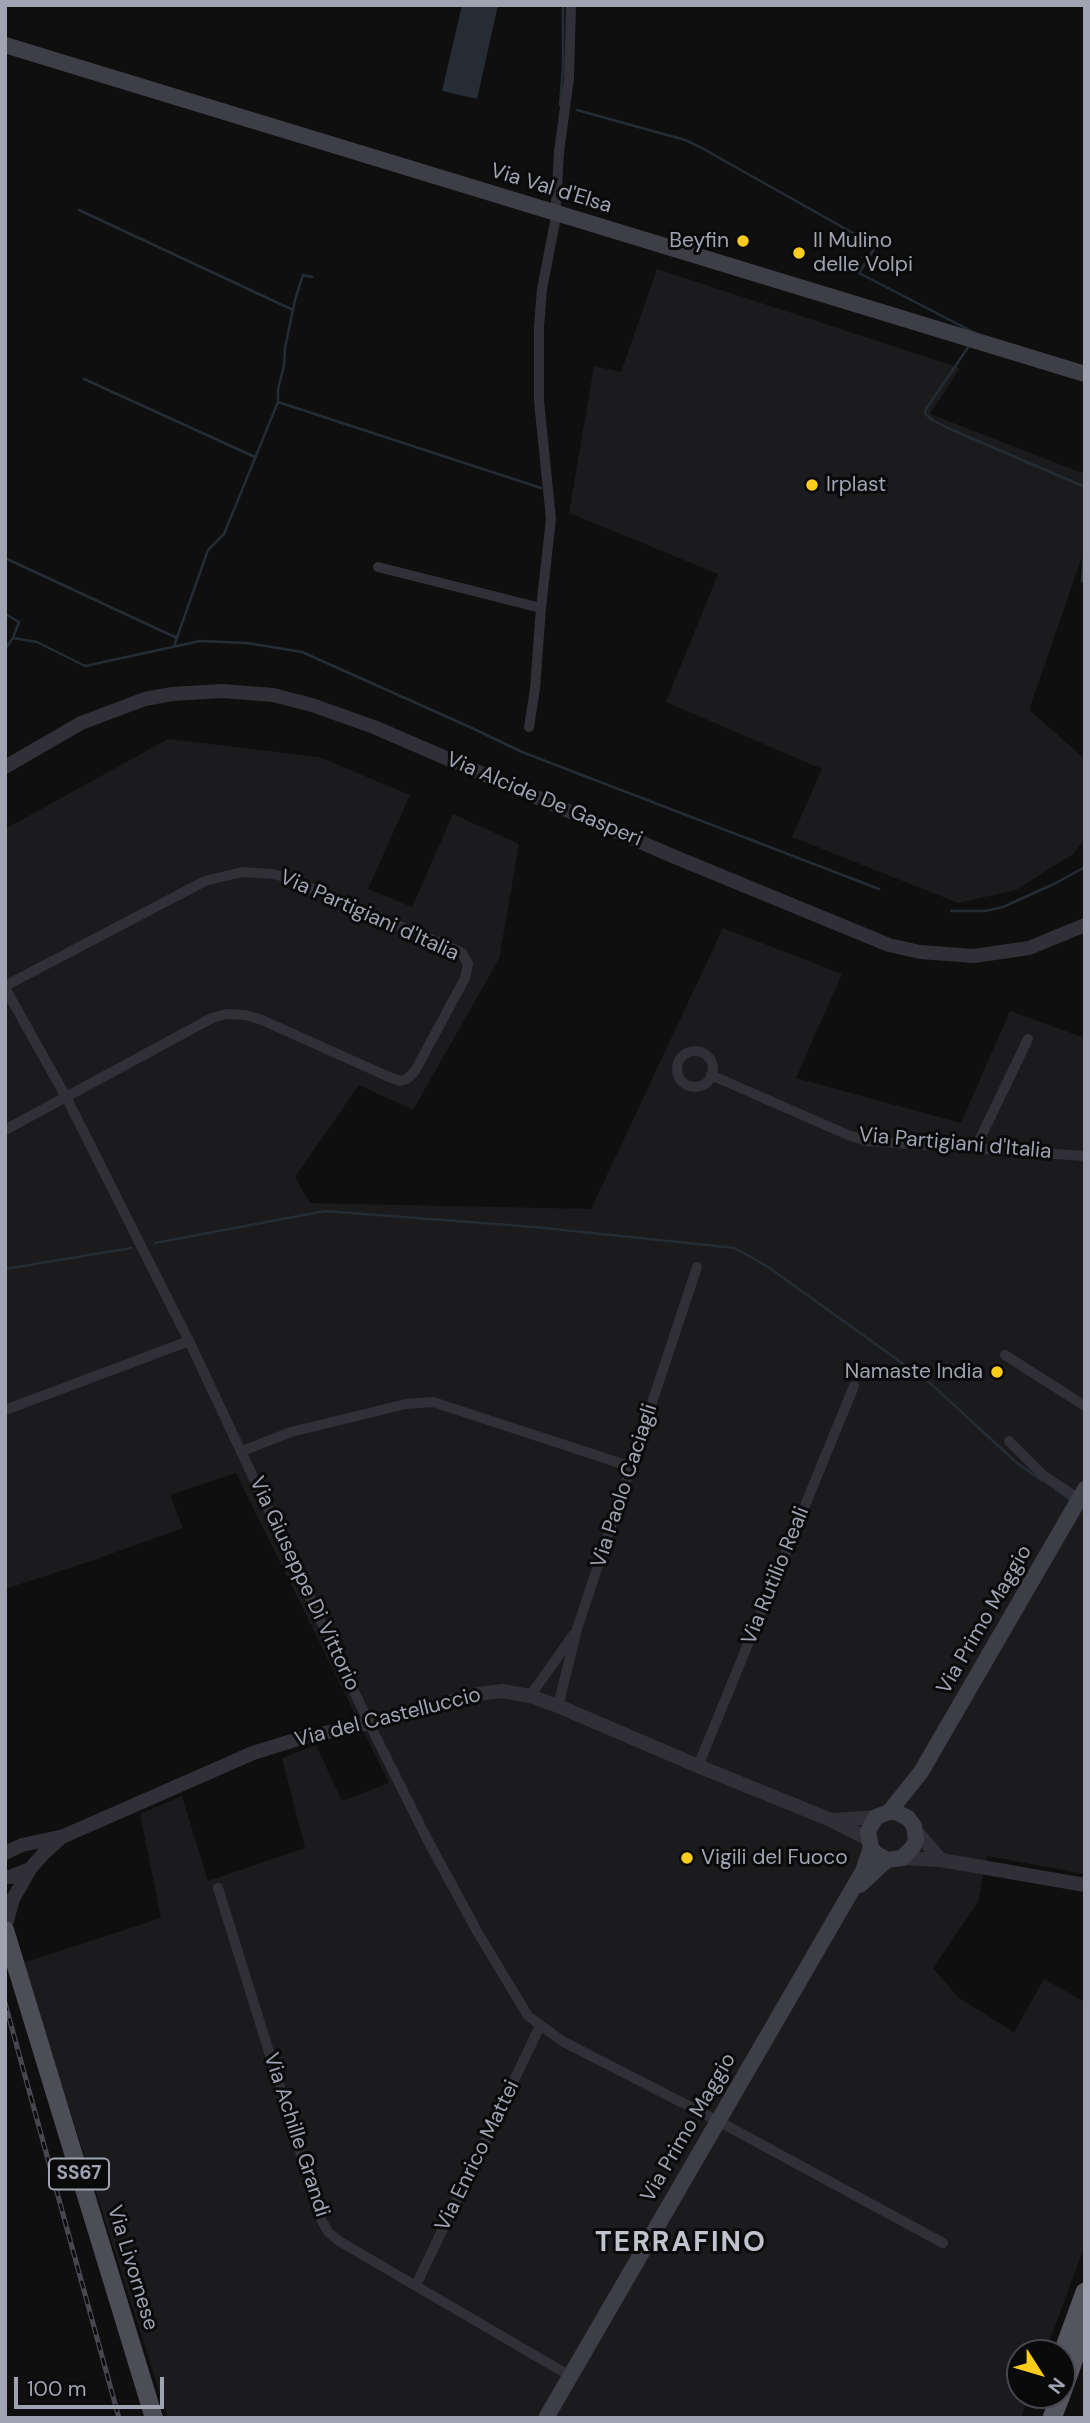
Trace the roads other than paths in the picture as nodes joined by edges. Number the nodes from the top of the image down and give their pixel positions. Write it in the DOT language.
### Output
graph roads {
  1 [pos="571,5"];
  2 [pos="5,45"];
  3 [pos="555,213"];
  4 [pos="1085,374"];
  5 [pos="379,567"];
  6 [pos="541,608"];
  7 [pos="529,727"];
  8 [pos="5,767"];
  9 [pos="1085,925"];
  10 [pos="5,987"];
  11 [pos="1028,1039"];
  12 [pos="711,1075"];
  13 [pos="66,1097"];
  14 [pos="5,1130"];
  15 [pos="975,1149"];
  16 [pos="1085,1156"];
  17 [pos="697,1268"];
  18 [pos="189,1341"];
  19 [pos="1005,1355"];
  20 [pos="854,1386"];
  21 [pos="1085,1406"];
  22 [pos="5,1410"];
  23 [pos="1009,1441"];
  24 [pos="242,1451"];
  25 [pos="632,1467"];
  26 [pos="1082,1494"];
  27 [pos="578,1629"];
  28 [pos="530,1696"];
  29 [pos="558,1706"];
  30 [pos="369,1723"];
  31 [pos="698,1766"];
  32 [pos="921,1772"];
  33 [pos="882,1815"];
  34 [pos="831,1820"];
  35 [pos="912,1824"];
  36 [pos="64,1836"];
  37 [pos="5,1841"];
  38 [pos="869,1844"];
  39 [pos="22,1845"];
  40 [pos="5,1853"];
  41 [pos="894,1859"];
  42 [pos="941,1860"];
  43 [pos="30,1869"];
  44 [pos="5,1877"];
  45 [pos="1085,1885"];
  46 [pos="218,1888"];
  47 [pos="848,1896"];
  48 [pos="5,1929"];
  49 [pos="540,2026"];
  50 [pos="718,2121"];
  51 [pos="943,2243"];
  52 [pos="416,2285"];
  53 [pos="1085,2292"];
  54 [pos="1085,2328"];
  55 [pos="1068,2339"];
  56 [pos="1076,2353"];
  57 [pos="570,2375"];
  58 [pos="154,2418"];
  59 [pos="546,2418"];
  1 -- 3 [label="street"];
  2 -- 3 [label="main road, Via Val d'Elsa"];
  3 -- 4 [label="main road, Via Val d'Elsa"];
  3 -- 6 [label="street"];
  5 -- 6 [label="street"];
  6 -- 7 [label="street"];
  8 -- 9 [label="street, Via Alcide De Gasperi"];
  10 -- 13 [label="street, Via Giuseppe Di Vittorio"];
  10 -- 13 [label="street, Via Partigiani d'Italia"];
  11 -- 15 [label="street"];
  12 -- 15 [label="street, Via Partigiani d'Italia"];
  13 -- 14 [label="street"];
  13 -- 18 [label="street, Via Giuseppe Di Vittorio"];
  15 -- 16 [label="street, Via Partigiani d'Italia"];
  17 -- 25 [label="street, Via Paolo Caciagli"];
  18 -- 22 [label="street"];
  18 -- 24 [label="street, Via Giuseppe Di Vittorio"];
  19 -- 21 [label="street"];
  20 -- 31 [label="street, Via Rutilio Reali"];
  23 -- 26 [label="street"];
  24 -- 25 [label="street"];
  24 -- 30 [label="street, Via Giuseppe Di Vittorio"];
  25 -- 27 [label="street, Via Paolo Caciagli"];
  26 -- 32 [label="main road, Via Primo Maggio"];
  27 -- 28 [label="street"];
  27 -- 29 [label="street, Via Paolo Caciagli"];
  28 -- 29 [label="street, Via del Castelluccio"];
  28 -- 30 [label="street, Via del Castelluccio"];
  29 -- 31 [label="street, Via del Castelluccio"];
  30 -- 36 [label="street, Via del Castelluccio"];
  30 -- 49 [label="street, Via Giuseppe Di Vittorio"];
  31 -- 34 [label="street, Via del Castelluccio"];
  32 -- 33 [label="main road, Via Primo Maggio"];
  32 -- 35 [label="main road, Via Primo Maggio"];
  33 -- 34 [label="street"];
  33 -- 35 [label="main road"];
  33 -- 38 [label="main road, Via Primo Maggio"];
  34 -- 38 [label="street, Via del Castelluccio"];
  35 -- 41 [label="main road, Via Primo Maggio"];
  35 -- 42 [label="street"];
  36 -- 39 [label="street, Via del Castelluccio"];
  36 -- 43 [label="street, Via del Castelluccio"];
  37 -- 39 [label="street, Via del Castelluccio"];
  38 -- 41 [label="main road"];
  38 -- 47 [label="main road, Via Primo Maggio"];
  39 -- 40 [label="street, Via del Castelluccio"];
  41 -- 42 [label="street"];
  41 -- 47 [label="main road, Via Primo Maggio"];
  42 -- 45 [label="street"];
  43 -- 44 [label="street, Via del Castelluccio"];
  43 -- 48 [label="street, Via del Castelluccio"];
  46 -- 52 [label="street, Via Achille Grandi"];
  47 -- 50 [label="main road, Via Primo Maggio"];
  48 -- 58 [label="main road, Via Livornese / SS67"];
  49 -- 50 [label="street, Via Giuseppe Di Vittorio"];
  49 -- 52 [label="street, Via Enrico Mattei"];
  50 -- 51 [label="street, Via Giuseppe Di Vittorio"];
  50 -- 57 [label="main road, Via Primo Maggio"];
  52 -- 57 [label="street, Via Achille Grandi"];
  53 -- 55 [label="highway"];
  54 -- 56 [label="highway"];
  57 -- 59 [label="main road, Via Primo Maggio"];
}
